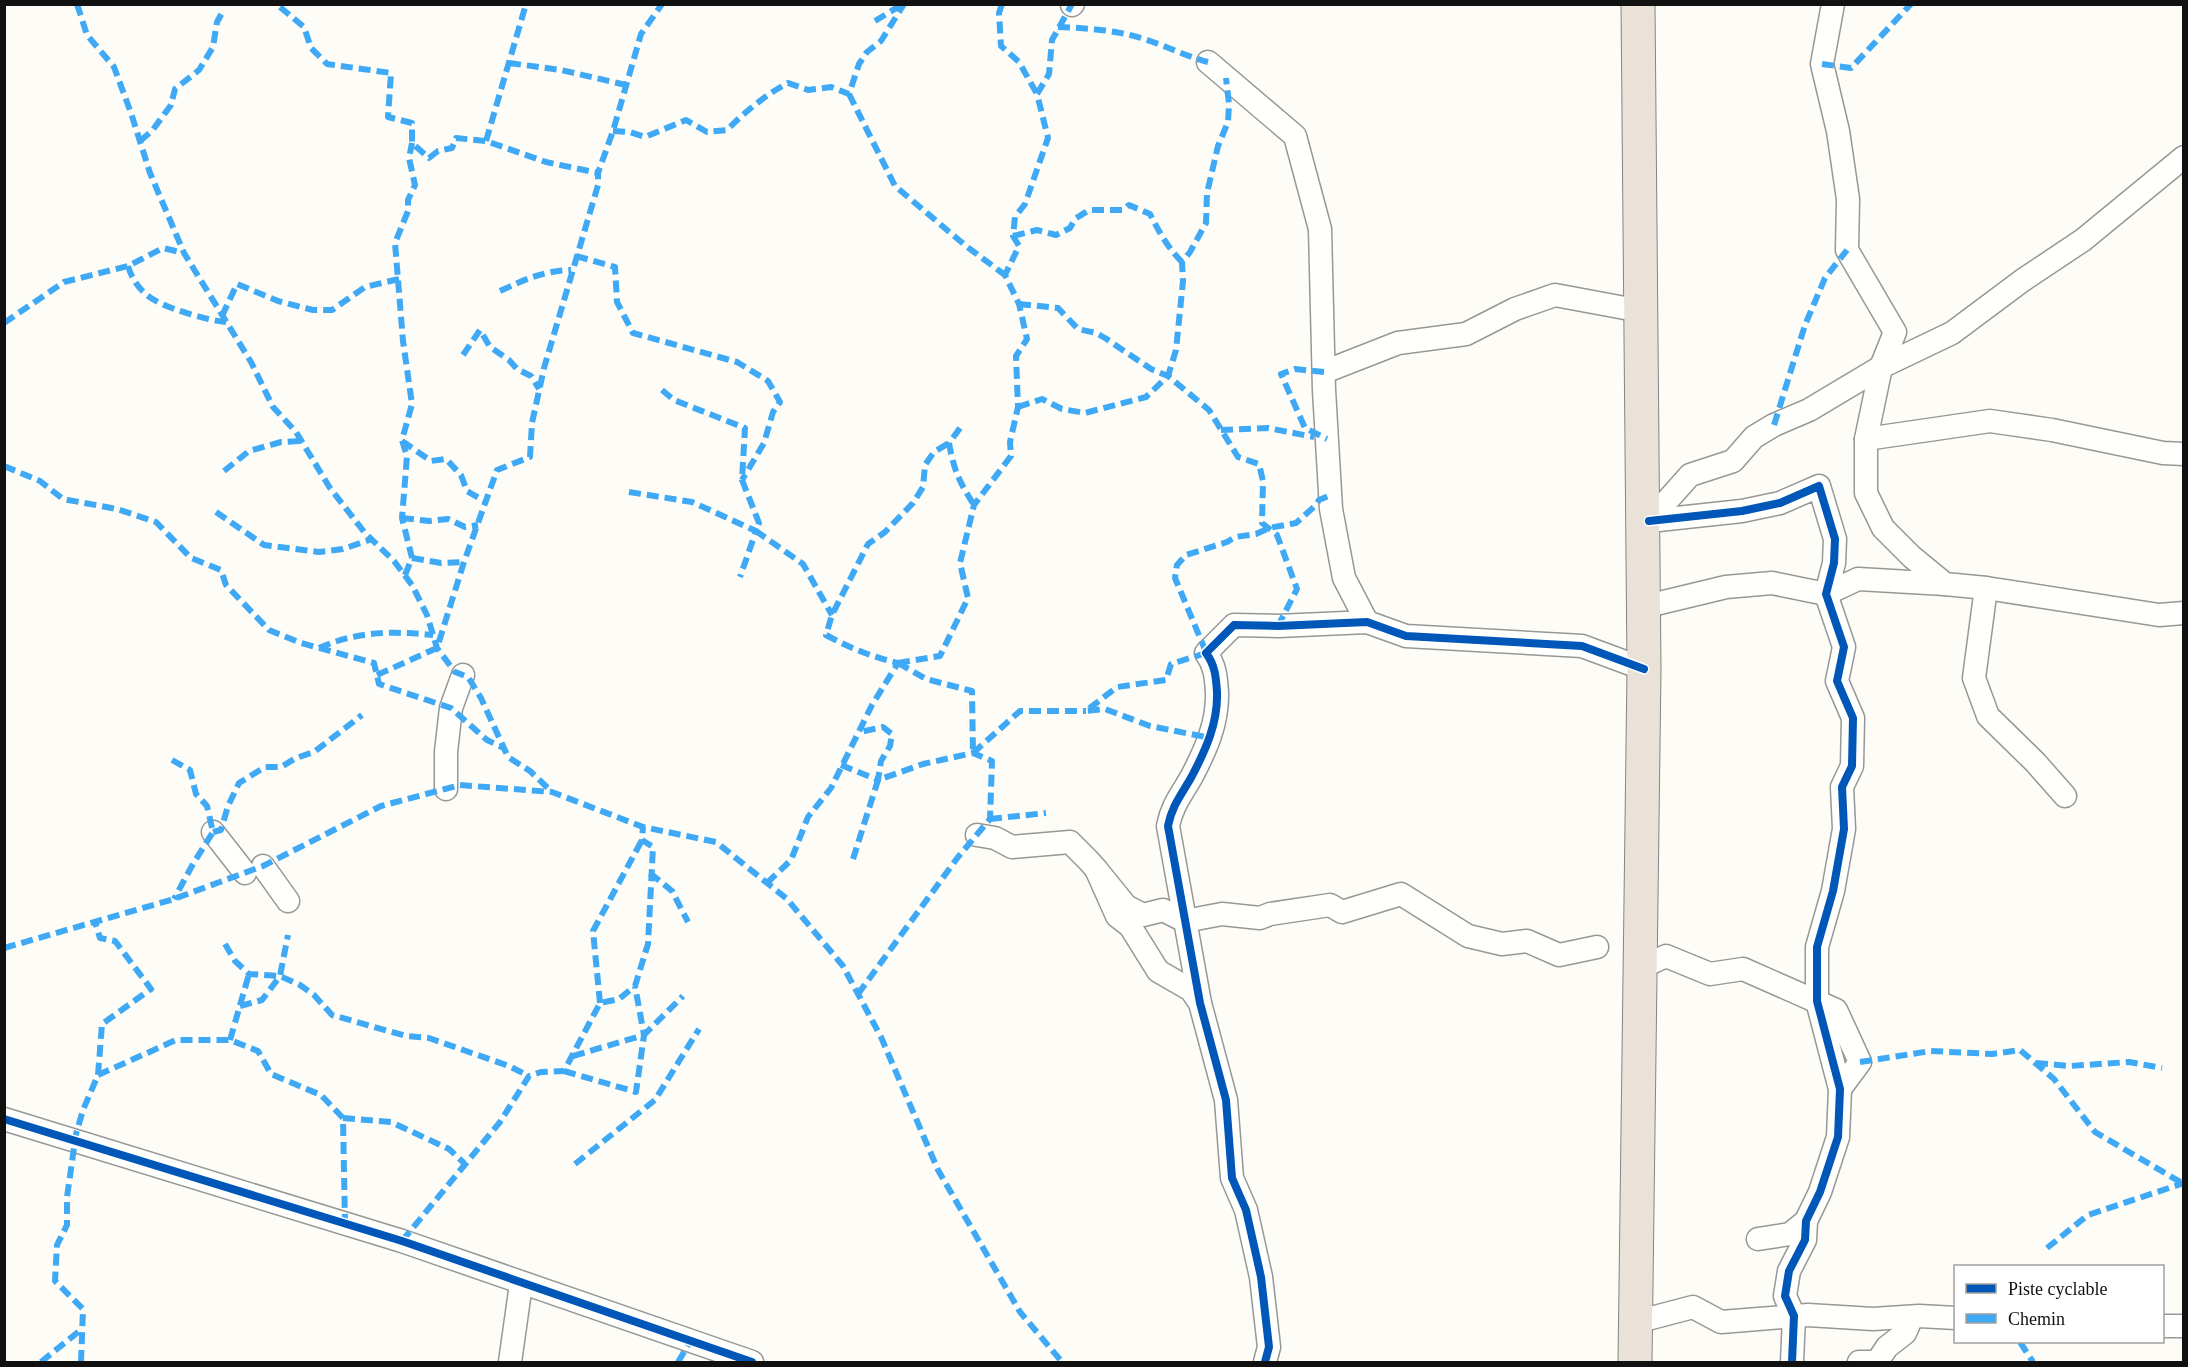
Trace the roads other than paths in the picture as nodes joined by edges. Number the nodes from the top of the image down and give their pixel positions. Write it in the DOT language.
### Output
graph roads {
  1 [pos="1638,4"];
  2 [pos="1833,4"];
  3 [pos="1208,62"];
  4 [pos="2184,157"];
  5 [pos="1641,311"];
  6 [pos="1881,367"];
  7 [pos="1324,372"];
  8 [pos="1866,439"];
  9 [pos="2184,454"];
  10 [pos="1646,534"];
  11 [pos="1945,584"];
  12 [pos="1986,588"];
  13 [pos="1826,594"];
  14 [pos="1643,607"];
  15 [pos="2184,613"];
  16 [pos="1367,622"];
  17 [pos="1644,669"];
  18 [pos="463,675"];
  19 [pos="446,789"];
  20 [pos="2065,796"];
  21 [pos="213,832"];
  22 [pos="977,835"];
  23 [pos="1096,869"];
  24 [pos="288,901"];
  25 [pos="1185,921"];
  26 [pos="1597,947"];
  27 [pos="1640,968"];
  28 [pos="1816,1001"];
  29 [pos="1200,1003"];
  30 [pos="4,1119"];
  31 [pos="1806,1221"];
  32 [pos="1758,1239"];
  33 [pos="521,1284"];
  34 [pos="1794,1316"];
  35 [pos="1912,1317"];
  36 [pos="1954,1318"];
  37 [pos="1636,1322"];
  38 [pos="2164,1326"];
  39 [pos="2184,1326"];
  40 [pos="510,1362"];
  41 [pos="752,1362"];
  42 [pos="1264,1362"];
  43 [pos="1635,1362"];
  44 [pos="1792,1362"];
  45 [pos="1859,1362"];
  1 -- 5 [label="highway"];
  2 -- 6 [label="street"];
  3 -- 7 [label="street"];
  4 -- 6 [label="street"];
  5 -- 7 [label="street"];
  5 -- 10 [label="highway"];
  6 -- 8 [label="street"];
  6 -- 10 [label="street"];
  7 -- 16 [label="street"];
  8 -- 9 [label="street"];
  8 -- 11 [label="street"];
  10 -- 13 [label="street"];
  10 -- 14 [label="highway"];
  11 -- 12 [label="street"];
  11 -- 13 [label="street"];
  12 -- 15 [label="street"];
  12 -- 20 [label="street"];
  13 -- 14 [label="street"];
  13 -- 28 [label="street"];
  14 -- 17 [label="highway"];
  16 -- 17 [label="street"];
  16 -- 25 [label="street"];
  17 -- 27 [label="highway"];
  18 -- 19 [label="street"];
  21 -- 24 [label="street"];
  22 -- 23 [label="street"];
  23 -- 25 [label="street"];
  23 -- 29 [label="street"];
  25 -- 26 [label="street"];
  25 -- 29 [label="street"];
  27 -- 28 [label="street"];
  27 -- 37 [label="highway"];
  28 -- 31 [label="street"];
  29 -- 42 [label="street"];
  30 -- 33 [label="street"];
  31 -- 32 [label="street"];
  31 -- 34 [label="street"];
  33 -- 40 [label="street"];
  33 -- 41 [label="street"];
  34 -- 35 [label="street"];
  34 -- 37 [label="street"];
  34 -- 44 [label="street"];
  35 -- 36 [label="street"];
  35 -- 45 [label="street"];
  37 -- 43 [label="highway"];
  38 -- 39 [label="street"];
}
